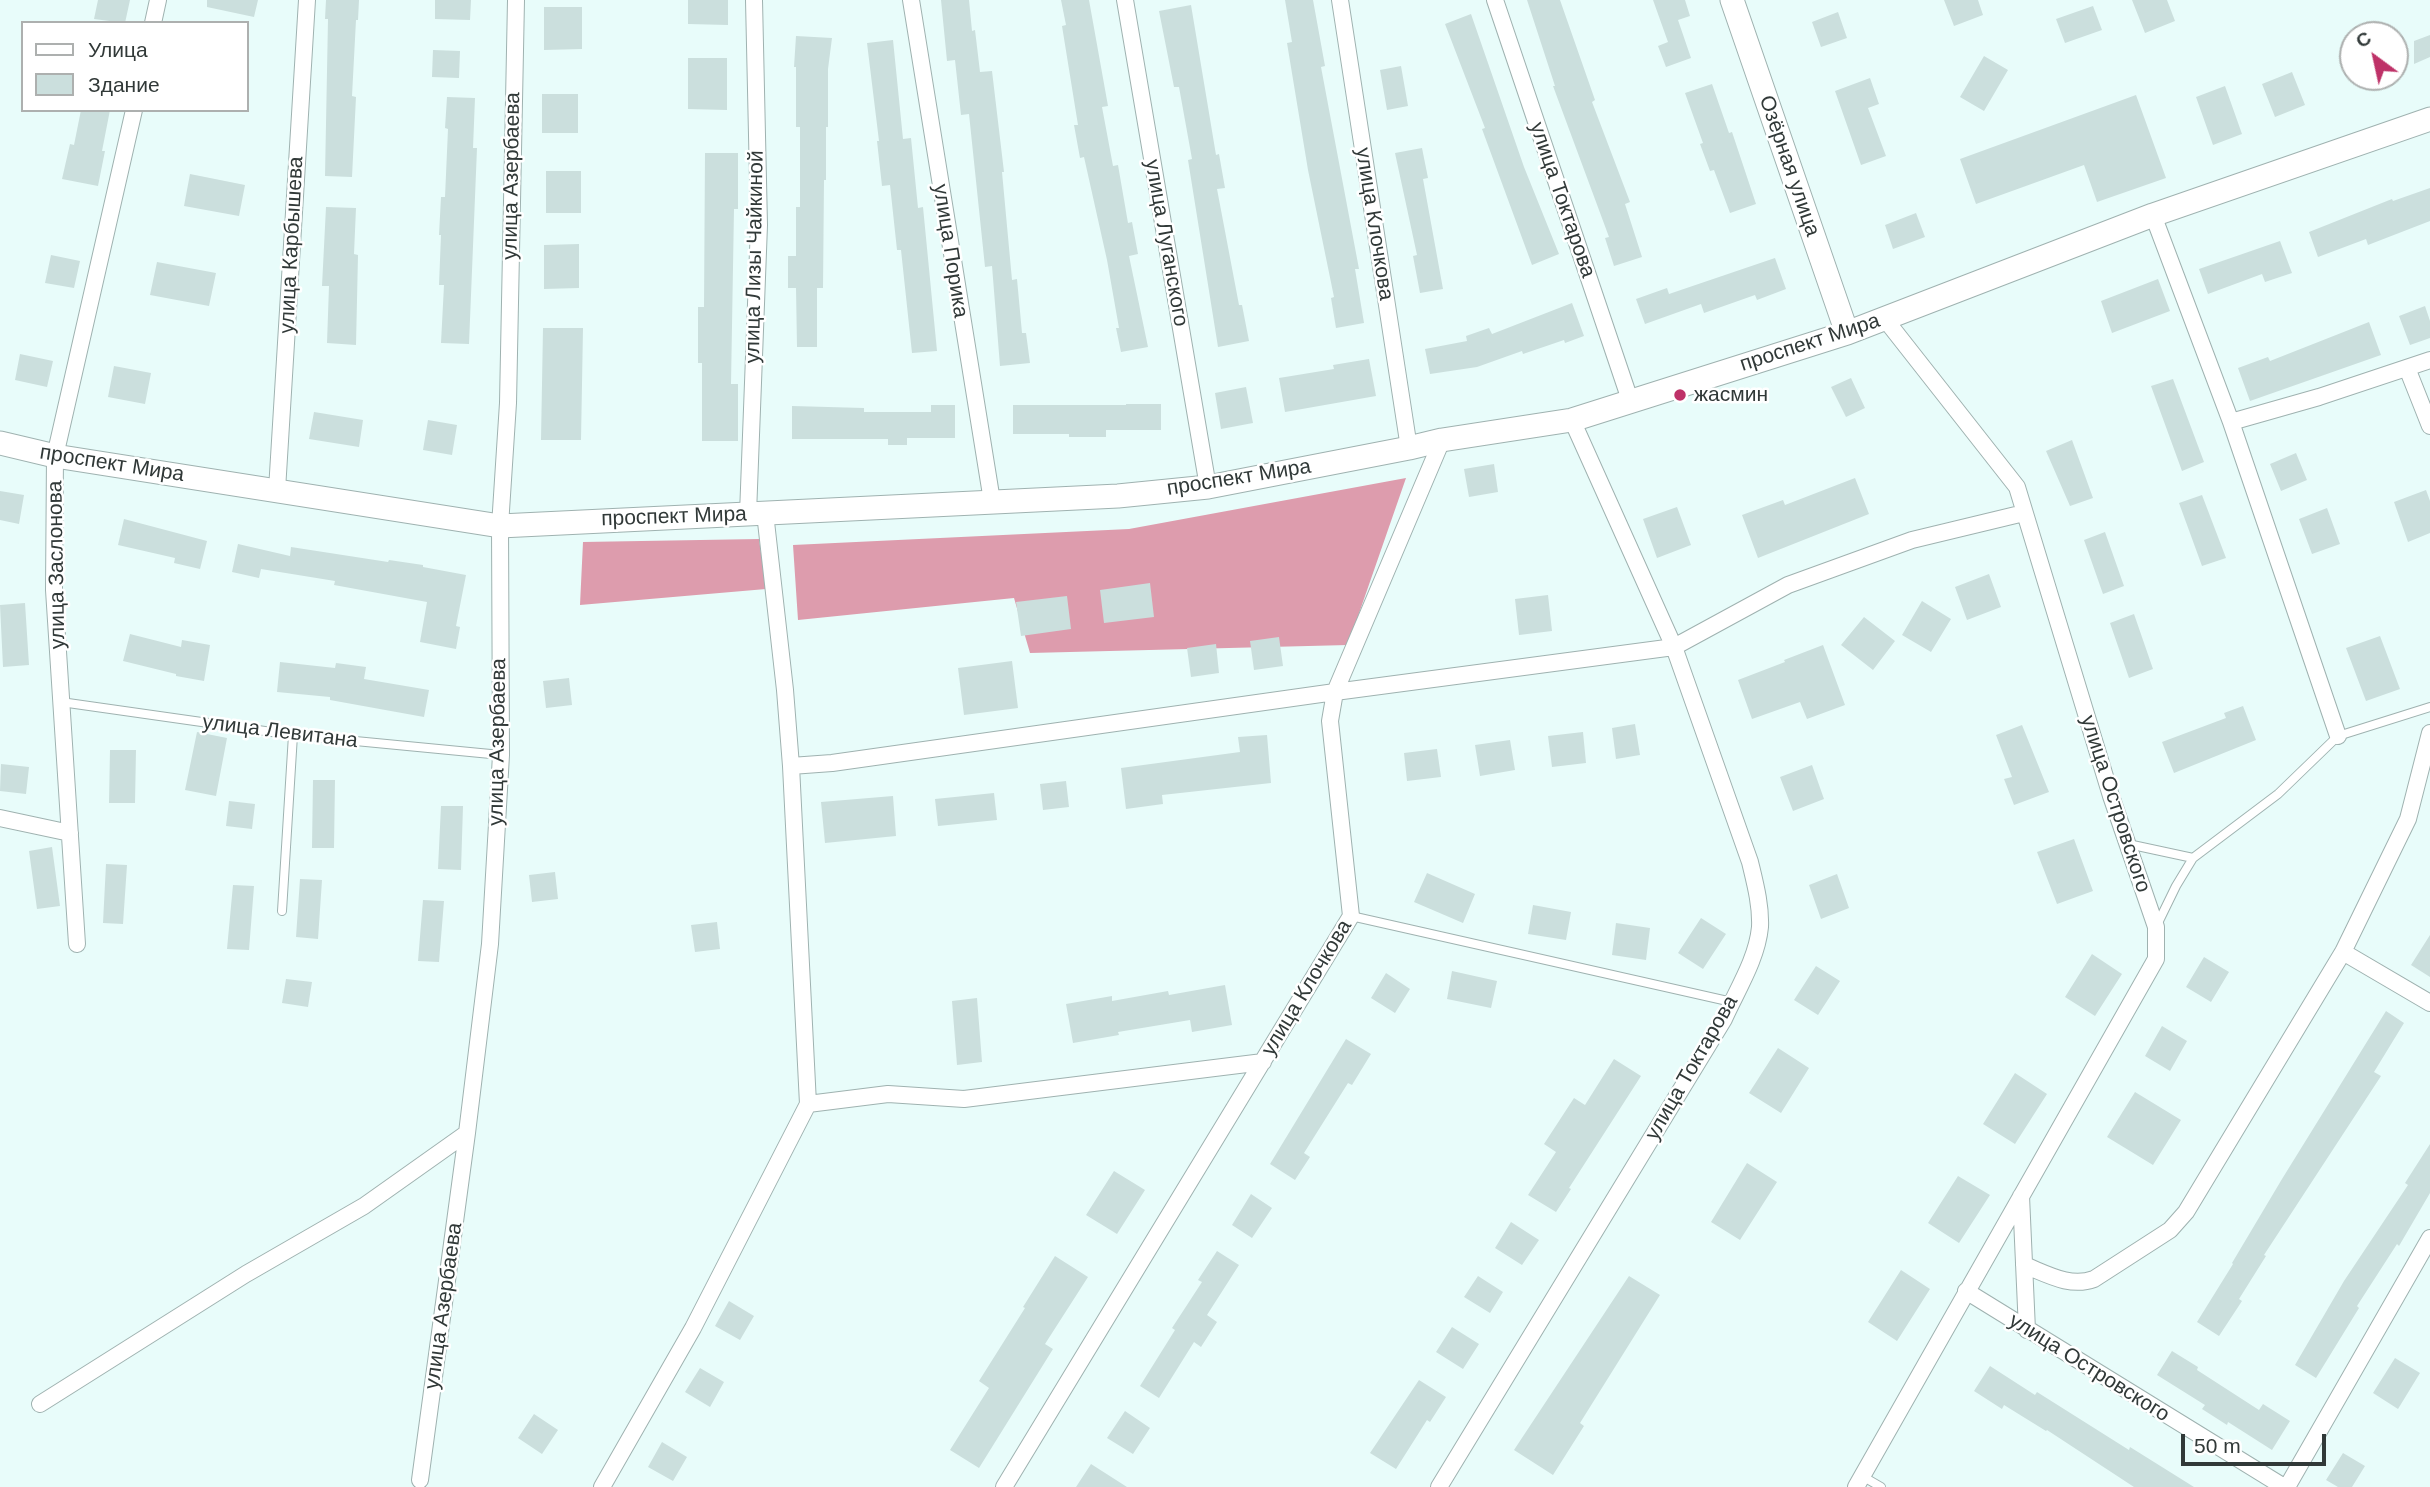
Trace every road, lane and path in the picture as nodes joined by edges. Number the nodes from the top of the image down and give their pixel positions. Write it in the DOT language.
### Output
graph roads {
  1 [pos="158,0"];
  2 [pos="307,0"];
  3 [pos="516,0"];
  4 [pos="754,0"];
  5 [pos="911,0"];
  6 [pos="1125,0"];
  7 [pos="1340,0"];
  8 [pos="1495,0"];
  9 [pos="1732,0"];
  10 [pos="153,21"];
  11 [pos="134,112"];
  12 [pos="2430,119"];
  13 [pos="2153,215"];
  14 [pos="1885,319"];
  15 [pos="1847,333"];
  16 [pos="2430,360"];
  17 [pos="2407,368"];
  18 [pos="1630,400"];
  19 [pos="1572,420"];
  20 [pos="2231,422"];
  21 [pos="2430,426"];
  22 [pos="1442,440"];
  23 [pos="0,443"];
  24 [pos="1409,448"];
  25 [pos="55,456"];
  26 [pos="1208,487"];
  27 [pos="277,490"];
  28 [pos="992,501"];
  29 [pos="2024,513"];
  30 [pos="756,514"];
  31 [pos="500,526"];
  32 [pos="1674,647"];
  33 [pos="1335,692"];
  34 [pos="61,702"];
  35 [pos="2430,707"];
  36 [pos="2430,733"];
  37 [pos="293,736"];
  38 [pos="2338,736"];
  39 [pos="501,755"];
  40 [pos="792,766"];
  41 [pos="0,818"];
  42 [pos="70,833"];
  43 [pos="2127,844"];
  44 [pos="2193,858"];
  45 [pos="282,911"];
  46 [pos="1351,916"];
  47 [pos="2156,927"];
  48 [pos="77,944"];
  49 [pos="2343,952"];
  50 [pos="1732,1002"];
  51 [pos="2430,1003"];
  52 [pos="1263,1062"];
  53 [pos="808,1104"];
  54 [pos="467,1133"];
  55 [pos="2021,1196"];
  56 [pos="2430,1238"];
  57 [pos="2024,1265"];
  58 [pos="1966,1291"];
  59 [pos="2027,1330"];
  60 [pos="40,1404"];
  61 [pos="1859,1482"];
  62 [pos="422,1485"];
  63 [pos="602,1487"];
  64 [pos="1004,1487"];
  65 [pos="1439,1487"];
  66 [pos="1881,1487"];
  67 [pos="2285,1487"];
  1 -- 10 [label="street"];
  2 -- 27 [label="street, улица Карбышева"];
  3 -- 31 [label="street, улица Азербаева"];
  4 -- 30 [label="street, улица Лизы Чайкиной"];
  5 -- 28 [label="street, улица Порика"];
  6 -- 26 [label="street, улица Луганского"];
  7 -- 24 [label="street, улица Клочкова"];
  8 -- 18 [label="street, улица Токтарова"];
  9 -- 15 [label="main road, Озёрная улица"];
  11 -- 25 [label="street, улица Заслонова"];
  12 -- 13 [label="main road, проспект Мира"];
  13 -- 14 [label="main road, проспект Мира"];
  13 -- 20 [label="street"];
  14 -- 15 [label="main road, проспект Мира"];
  14 -- 29 [label="street, улица Островского"];
  15 -- 18 [label="main road, проспект Мира"];
  16 -- 17 [label="street"];
  17 -- 20 [label="street"];
  17 -- 21 [label="street"];
  18 -- 19 [label="main road, проспект Мира"];
  19 -- 22 [label="main road, проспект Мира"];
  19 -- 32 [label="street, улица Токтарова"];
  20 -- 38 [label="street"];
  22 -- 24 [label="main road, проспект Мира"];
  22 -- 33 [label="street, улица Клочкова"];
  23 -- 25 [label="main road, проспект Мира"];
  24 -- 26 [label="main road, проспект Мира"];
  25 -- 27 [label="main road, проспект Мира"];
  25 -- 34 [label="street, улица Заслонова"];
  26 -- 28 [label="main road, проспект Мира"];
  27 -- 31 [label="main road, проспект Мира"];
  28 -- 30 [label="main road, проспект Мира"];
  29 -- 32 [label="street"];
  29 -- 43 [label="street, улица Островского"];
  30 -- 31 [label="main road, проспект Мира"];
  30 -- 40 [label="street, улица Лизы Чайкиной"];
  31 -- 39 [label="street, улица Азербаева"];
  32 -- 33 [label="street"];
  32 -- 50 [label="street, улица Токтарова"];
  33 -- 40 [label="street"];
  33 -- 46 [label="street, улица Клочкова"];
  34 -- 37 [label="lane, улица Левитана"];
  34 -- 42 [label="street, улица Заслонова"];
  35 -- 38 [label="lane"];
  36 -- 49 [label="street"];
  37 -- 39 [label="lane, улица Левитана"];
  37 -- 45 [label="lane"];
  38 -- 44 [label="lane"];
  39 -- 54 [label="street, улица Азербаева"];
  40 -- 53 [label="street, улица Лизы Чайкиной"];
  41 -- 42 [label="street"];
  42 -- 48 [label="street, улица Заслонова"];
  43 -- 44 [label="lane"];
  43 -- 47 [label="street, улица Островского"];
  44 -- 47 [label="lane"];
  46 -- 50 [label="lane"];
  46 -- 52 [label="street, улица Клочкова"];
  47 -- 55 [label="street, улица Островского"];
  49 -- 51 [label="street"];
  49 -- 57 [label="street"];
  50 -- 65 [label="street, улица Токтарова"];
  52 -- 53 [label="street"];
  52 -- 64 [label="street, улица Клочкова"];
  53 -- 63 [label="street"];
  54 -- 60 [label="street"];
  54 -- 62 [label="street, улица Азербаева"];
  55 -- 57 [label="street"];
  55 -- 58 [label="street, улица Островского"];
  56 -- 67 [label="street"];
  57 -- 59 [label="street"];
  58 -- 59 [label="street, улица Островского"];
  58 -- 61 [label="street, улица Островского"];
  59 -- 67 [label="street, улица Островского"];
  61 -- 66 [label="lane"];
}
